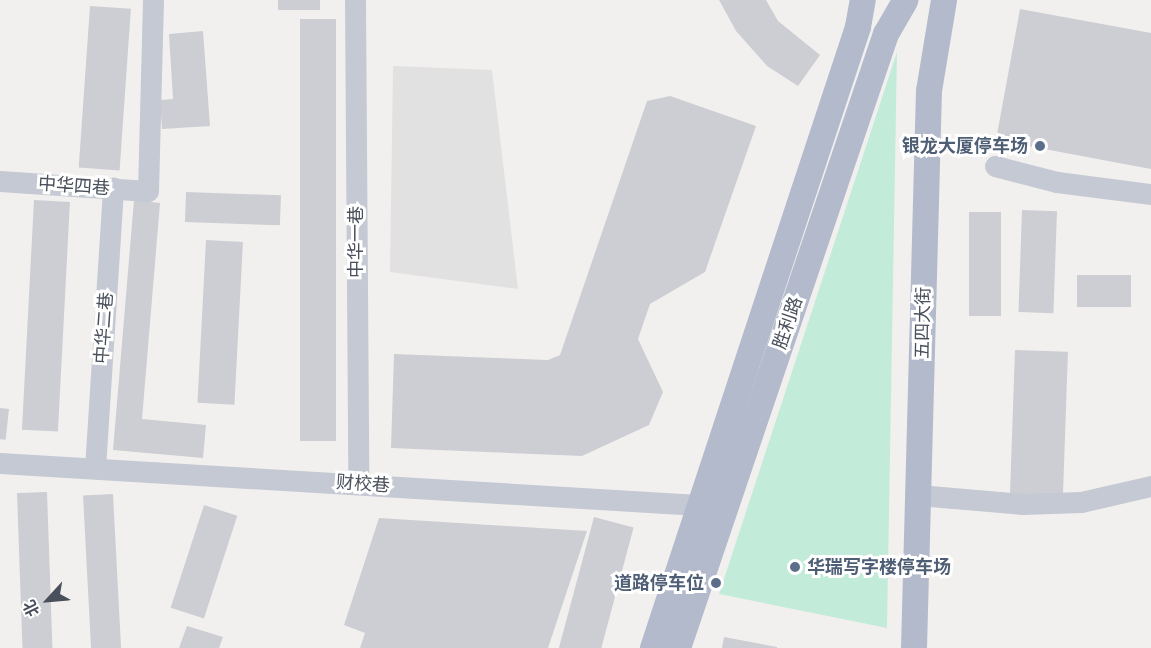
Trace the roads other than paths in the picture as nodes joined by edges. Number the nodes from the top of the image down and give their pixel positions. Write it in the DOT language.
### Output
graph roads {
  1 [pos="153,0"];
  2 [pos="355,0"];
  3 [pos="863,0"];
  4 [pos="906,0"];
  5 [pos="944,0"];
  6 [pos="995,166"];
  7 [pos="0,180"];
  8 [pos="113,188"];
  9 [pos="1151,194"];
  10 [pos="0,463"];
  11 [pos="95,468"];
  12 [pos="358,483"];
  13 [pos="1151,486"];
  14 [pos="918,495"];
  15 [pos="714,506"];
  16 [pos="653,648"];
  17 [pos="678,648"];
  18 [pos="914,648"];
  1 -- 8 [label="street, 中华四巷"];
  2 -- 12 [label="street, 中华一巷"];
  3 -- 15 [label="main road, 胜利路"];
  4 -- 15 [label="main road, 胜利路"];
  5 -- 14 [label="main road, 五四大街"];
  6 -- 9 [label="street"];
  7 -- 8 [label="street, 中华四巷"];
  8 -- 11 [label="street, 中华二巷"];
  10 -- 11 [label="street, 财校巷"];
  11 -- 12 [label="street, 财校巷"];
  12 -- 15 [label="street, 财校巷"];
  13 -- 14 [label="street"];
  14 -- 18 [label="main road, 五四大街"];
  15 -- 16 [label="main road, 胜利路"];
  15 -- 17 [label="main road, 胜利路"];
}
